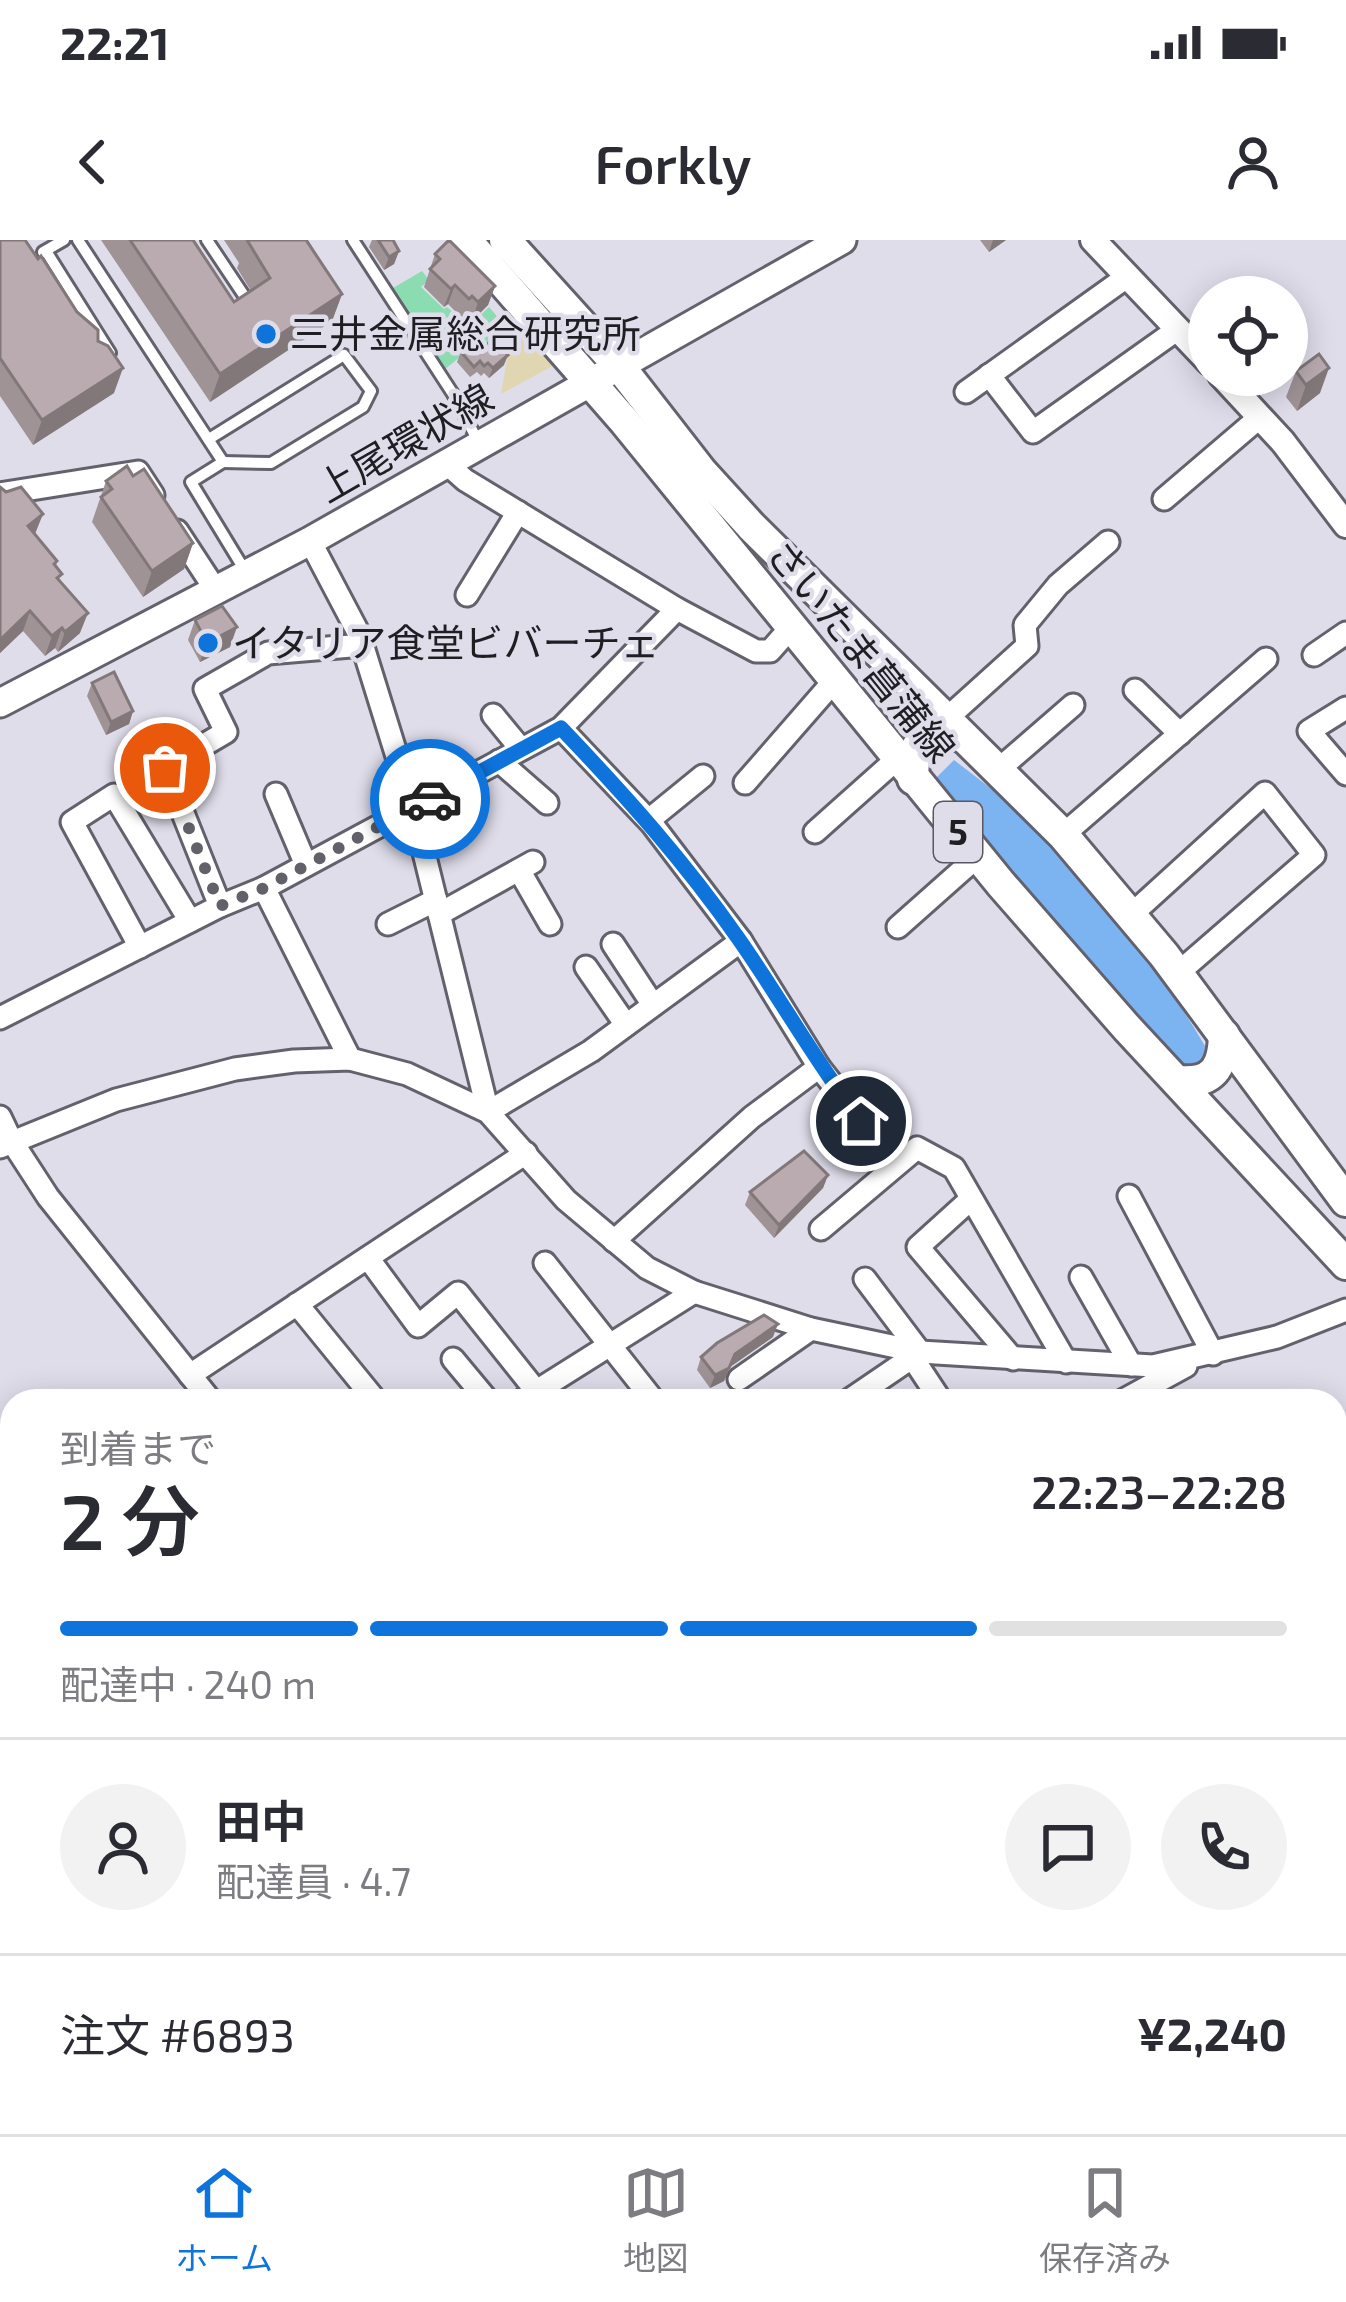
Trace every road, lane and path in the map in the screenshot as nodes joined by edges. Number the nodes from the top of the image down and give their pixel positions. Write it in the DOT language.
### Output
graph roads {
  1 [pos="64,240"];
  2 [pos="79,240"];
  3 [pos="207,240"];
  4 [pos="353,240"];
  5 [pos="466,240"];
  6 [pos="842,240"];
  7 [pos="1093,240"];
  8 [pos="520,247"];
  9 [pos="1128,276"];
  10 [pos="243,294"];
  11 [pos="1178,328"];
  12 [pos="1188,339"];
  13 [pos="97,362"];
  14 [pos="620,367"];
  15 [pos="989,376"];
  16 [pos="590,382"];
  17 [pos="966,392"];
  18 [pos="1241,396"];
  19 [pos="1260,417"];
  20 [pos="209,439"];
  21 [pos="481,446"];
  22 [pos="223,462"];
  23 [pos="447,464"];
  24 [pos="0,494"];
  25 [pos="1164,499"];
  26 [pos="518,512"];
  27 [pos="1346,525"];
  28 [pos="310,542"];
  29 [pos="1108,542"];
  30 [pos="248,575"];
  31 [pos="217,592"];
  32 [pos="466,595"];
  33 [pos="676,610"];
  34 [pos="793,625"];
  35 [pos="1346,633"];
  36 [pos="363,645"];
  37 [pos="1314,655"];
  38 [pos="1266,659"];
  39 [pos="834,680"];
  40 [pos="1135,690"];
  41 [pos="0,704"];
  42 [pos="1073,705"];
  43 [pos="1346,708"];
  44 [pos="493,715"];
  45 [pos="561,728"];
  46 [pos="953,728"];
  47 [pos="1180,734"];
  48 [pos="521,749"];
  49 [pos="499,761"];
  50 [pos="905,769"];
  51 [pos="998,770"];
  52 [pos="1346,774"];
  53 [pos="703,776"];
  54 [pos="745,783"];
  55 [pos="276,794"];
  56 [pos="548,803"];
  57 [pos="413,808"];
  58 [pos="649,820"];
  59 [pos="815,832"];
  60 [pos="1063,835"];
  61 [pos="978,856"];
  62 [pos="306,865"];
  63 [pos="264,888"];
  64 [pos="220,906"];
  65 [pos="437,907"];
  66 [pos="1130,915"];
  67 [pos="190,922"];
  68 [pos="550,924"];
  69 [pos="388,925"];
  70 [pos="898,927"];
  71 [pos="740,941"];
  72 [pos="613,944"];
  73 [pos="140,947"];
  74 [pos="586,967"];
  75 [pos="1178,974"];
  76 [pos="653,1005"];
  77 [pos="0,1018"];
  78 [pos="626,1025"];
  79 [pos="1224,1035"];
  80 [pos="350,1059"];
  81 [pos="819,1067"];
  82 [pos="1178,1081"];
  83 [pos="488,1112"];
  84 [pos="0,1117"];
  85 [pos="861,1121"];
  86 [pos="5,1143"];
  87 [pos="526,1153"];
  88 [pos="1129,1196"];
  89 [pos="971,1199"];
  90 [pos="1346,1201"];
  91 [pos="821,1229"];
  92 [pos="614,1241"];
  93 [pos="368,1258"];
  94 [pos="545,1263"];
  95 [pos="1346,1264"];
  96 [pos="1082,1277"];
  97 [pos="865,1279"];
  98 [pos="694,1292"];
  99 [pos="297,1304"];
  100 [pos="1346,1310"];
  101 [pos="811,1329"];
  102 [pos="610,1346"];
  103 [pos="916,1355"];
  104 [pos="1208,1356"];
  105 [pos="453,1359"];
  106 [pos="1013,1359"];
  107 [pos="1066,1362"];
  108 [pos="1131,1365"];
  109 [pos="190,1375"];
  110 [pos="739,1379"];
  111 [pos="201,1389"];
  112 [pos="366,1389"];
  113 [pos="478,1389"];
  114 [pos="524,1389"];
  115 [pos="540,1389"];
  116 [pos="644,1389"];
  117 [pos="866,1389"];
  118 [pos="934,1389"];
  119 [pos="1145,1389"];
  1 -- 13 [label="lane"];
  2 -- 20 [label="lane"];
  3 -- 10 [label="lane"];
  4 -- 21 [label="lane"];
  5 -- 16 [label="main road, さいたま菖蒲線 / 5"];
  6 -- 14 [label="main road, 上尾環状線"];
  7 -- 9 [label="street"];
  8 -- 14 [label="main road, さいたま菖蒲線 / 5"];
  9 -- 11 [label="street"];
  9 -- 15 [label="street"];
  11 -- 12 [label="street"];
  11 -- 15 [label="street"];
  14 -- 16 [label="main road, 上尾環状線"];
  14 -- 46 [label="main road, さいたま菖蒲線 / 5"];
  15 -- 17 [label="street"];
  16 -- 21 [label="main road, 上尾環状線"];
  16 -- 34 [label="main road, さいたま菖蒲線 / 5"];
  18 -- 19 [label="street"];
  19 -- 25 [label="street"];
  19 -- 27 [label="street"];
  20 -- 22 [label="lane"];
  20 -- 22 [label="lane"];
  21 -- 23 [label="main road, 上尾環状線"];
  22 -- 30 [label="lane"];
  23 -- 26 [label="street"];
  23 -- 28 [label="main road, 上尾環状線"];
  24 -- 31 [label="street"];
  26 -- 32 [label="street"];
  26 -- 33 [label="street"];
  28 -- 30 [label="main road, 上尾環状線"];
  28 -- 36 [label="street"];
  29 -- 46 [label="street"];
  30 -- 31 [label="main road, 上尾環状線"];
  31 -- 41 [label="main road, 上尾環状線"];
  33 -- 34 [label="street"];
  33 -- 45 [label="street"];
  34 -- 39 [label="main road, さいたま菖蒲線 / 5"];
  35 -- 37 [label="street"];
  36 -- 57 [label="street"];
  36 -- 64 [label="street"];
  38 -- 47 [label="street"];
  39 -- 50 [label="main road, さいたま菖蒲線 / 5"];
  39 -- 54 [label="street"];
  40 -- 47 [label="street"];
  42 -- 51 [label="street"];
  43 -- 52 [label="street"];
  44 -- 48 [label="street"];
  45 -- 48 [label="street"];
  45 -- 58 [label="street"];
  46 -- 50 [label="main road, 5"];
  46 -- 51 [label="main road, さいたま菖蒲線 / 5"];
  47 -- 60 [label="street"];
  48 -- 49 [label="street"];
  49 -- 56 [label="street"];
  49 -- 57 [label="street"];
  50 -- 59 [label="street"];
  50 -- 61 [label="main road, さいたま菖蒲線 / 5"];
  51 -- 60 [label="main road, さいたま菖蒲線 / 5"];
  53 -- 58 [label="street"];
  55 -- 62 [label="street"];
  57 -- 62 [label="street"];
  57 -- 65 [label="street"];
  58 -- 71 [label="street"];
  60 -- 66 [label="main road, さいたま菖蒲線 / 5"];
  61 -- 70 [label="street"];
  61 -- 82 [label="main road, さいたま菖蒲線 / 5"];
  62 -- 63 [label="street"];
  63 -- 64 [label="street"];
  63 -- 80 [label="street"];
  64 -- 67 [label="street"];
  65 -- 68 [label="street"];
  65 -- 69 [label="street"];
  65 -- 83 [label="street"];
  66 -- 75 [label="main road, さいたま菖蒲線 / 5"];
  66 -- 75 [label="street"];
  67 -- 73 [label="street"];
  67 -- 73 [label="street"];
  71 -- 76 [label="street"];
  71 -- 81 [label="street"];
  72 -- 76 [label="street"];
  73 -- 77 [label="street"];
  74 -- 78 [label="street"];
  75 -- 79 [label="main road, さいたま菖蒲線 / 5"];
  76 -- 78 [label="street"];
  78 -- 83 [label="street"];
  79 -- 82 [label="main road"];
  79 -- 90 [label="main road, さいたま菖蒲線 / 5"];
  80 -- 83 [label="street"];
  80 -- 86 [label="street"];
  81 -- 85 [label="street"];
  81 -- 92 [label="street"];
  82 -- 95 [label="main road, さいたま菖蒲線 / 5"];
  83 -- 87 [label="street"];
  84 -- 86 [label="street"];
  86 -- 109 [label="street"];
  87 -- 92 [label="street"];
  87 -- 93 [label="street"];
  88 -- 104 [label="street"];
  89 -- 91 [label="street"];
  89 -- 106 [label="street"];
  89 -- 107 [label="street"];
  92 -- 98 [label="street"];
  93 -- 99 [label="street"];
  93 -- 114 [label="street"];
  94 -- 102 [label="street"];
  96 -- 108 [label="street"];
  97 -- 103 [label="street"];
  98 -- 101 [label="street"];
  98 -- 102 [label="street"];
  99 -- 109 [label="street"];
  99 -- 112 [label="street"];
  100 -- 104 [label="street"];
  101 -- 103 [label="street"];
  101 -- 110 [label="street"];
  102 -- 115 [label="street"];
  102 -- 116 [label="street"];
  103 -- 106 [label="street"];
  103 -- 117 [label="street"];
  103 -- 118 [label="street"];
  104 -- 108 [label="street"];
  104 -- 119 [label="street"];
  105 -- 113 [label="street"];
  106 -- 107 [label="street"];
  107 -- 108 [label="street"];
  109 -- 111 [label="street"];
}
